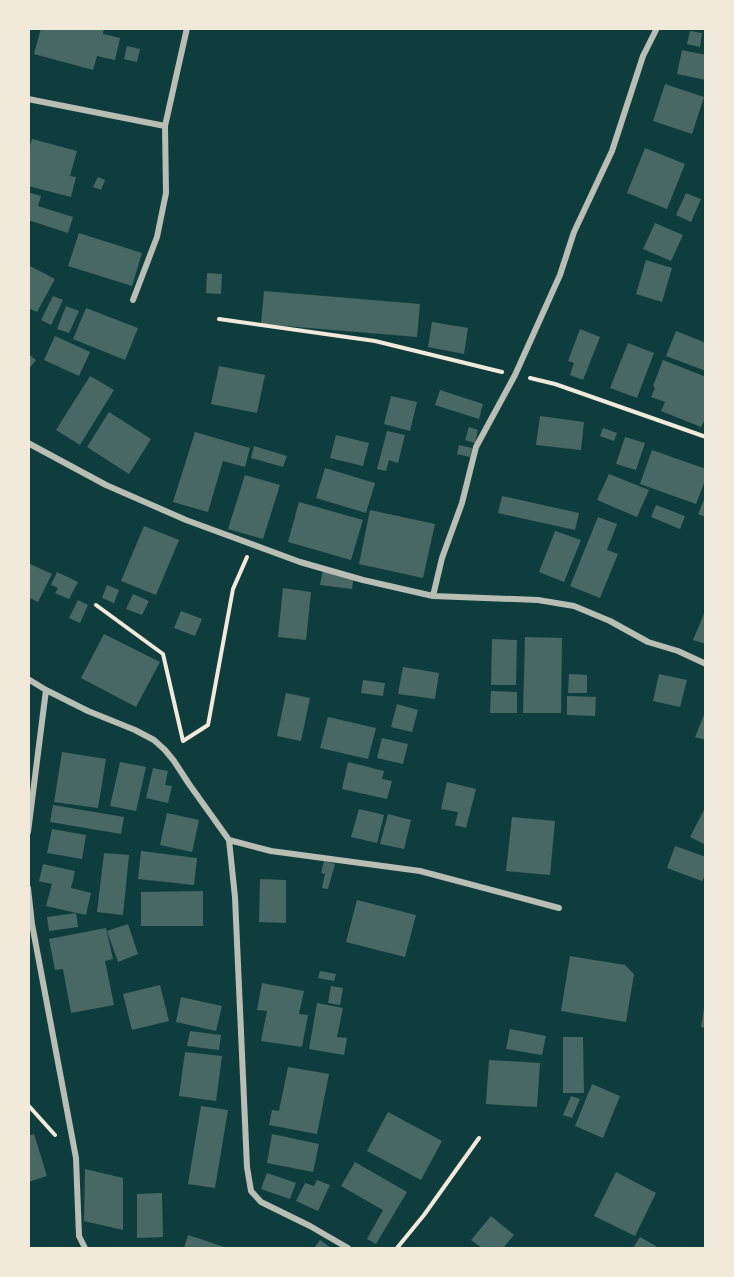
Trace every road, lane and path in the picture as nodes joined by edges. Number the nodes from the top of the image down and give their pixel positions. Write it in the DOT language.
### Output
graph roads {
  1 [pos="188,28"];
  2 [pos="657,28"];
  3 [pos="28,99"];
  4 [pos="165,126"];
  5 [pos="133,300"];
  6 [pos="219,319"];
  7 [pos="515,375"];
  8 [pos="705,437"];
  9 [pos="28,443"];
  10 [pos="252,546"];
  11 [pos="433,596"];
  12 [pos="96,605"];
  13 [pos="705,664"];
  14 [pos="28,679"];
  15 [pos="46,690"];
  16 [pos="28,832"];
  17 [pos="229,840"];
  18 [pos="28,888"];
  19 [pos="560,908"];
  20 [pos="28,1105"];
  21 [pos="478,1138"];
  22 [pos="76,1158"];
  23 [pos="85,1248"];
  24 [pos="348,1248"];
  25 [pos="397,1248"];
  1 -- 4 [label="street"];
  2 -- 7 [label="street"];
  3 -- 4 [label="street"];
  4 -- 5 [label="street"];
  6 -- 7 [label="path"];
  7 -- 8 [label="path"];
  7 -- 11 [label="street"];
  9 -- 10 [label="street"];
  10 -- 11 [label="street"];
  10 -- 12 [label="path"];
  11 -- 13 [label="street"];
  14 -- 15 [label="street"];
  15 -- 16 [label="street"];
  15 -- 17 [label="street"];
  17 -- 19 [label="street"];
  17 -- 24 [label="street"];
  18 -- 22 [label="street"];
  20 -- 22 [label="path"];
  21 -- 25 [label="path"];
  22 -- 23 [label="street"];
}
